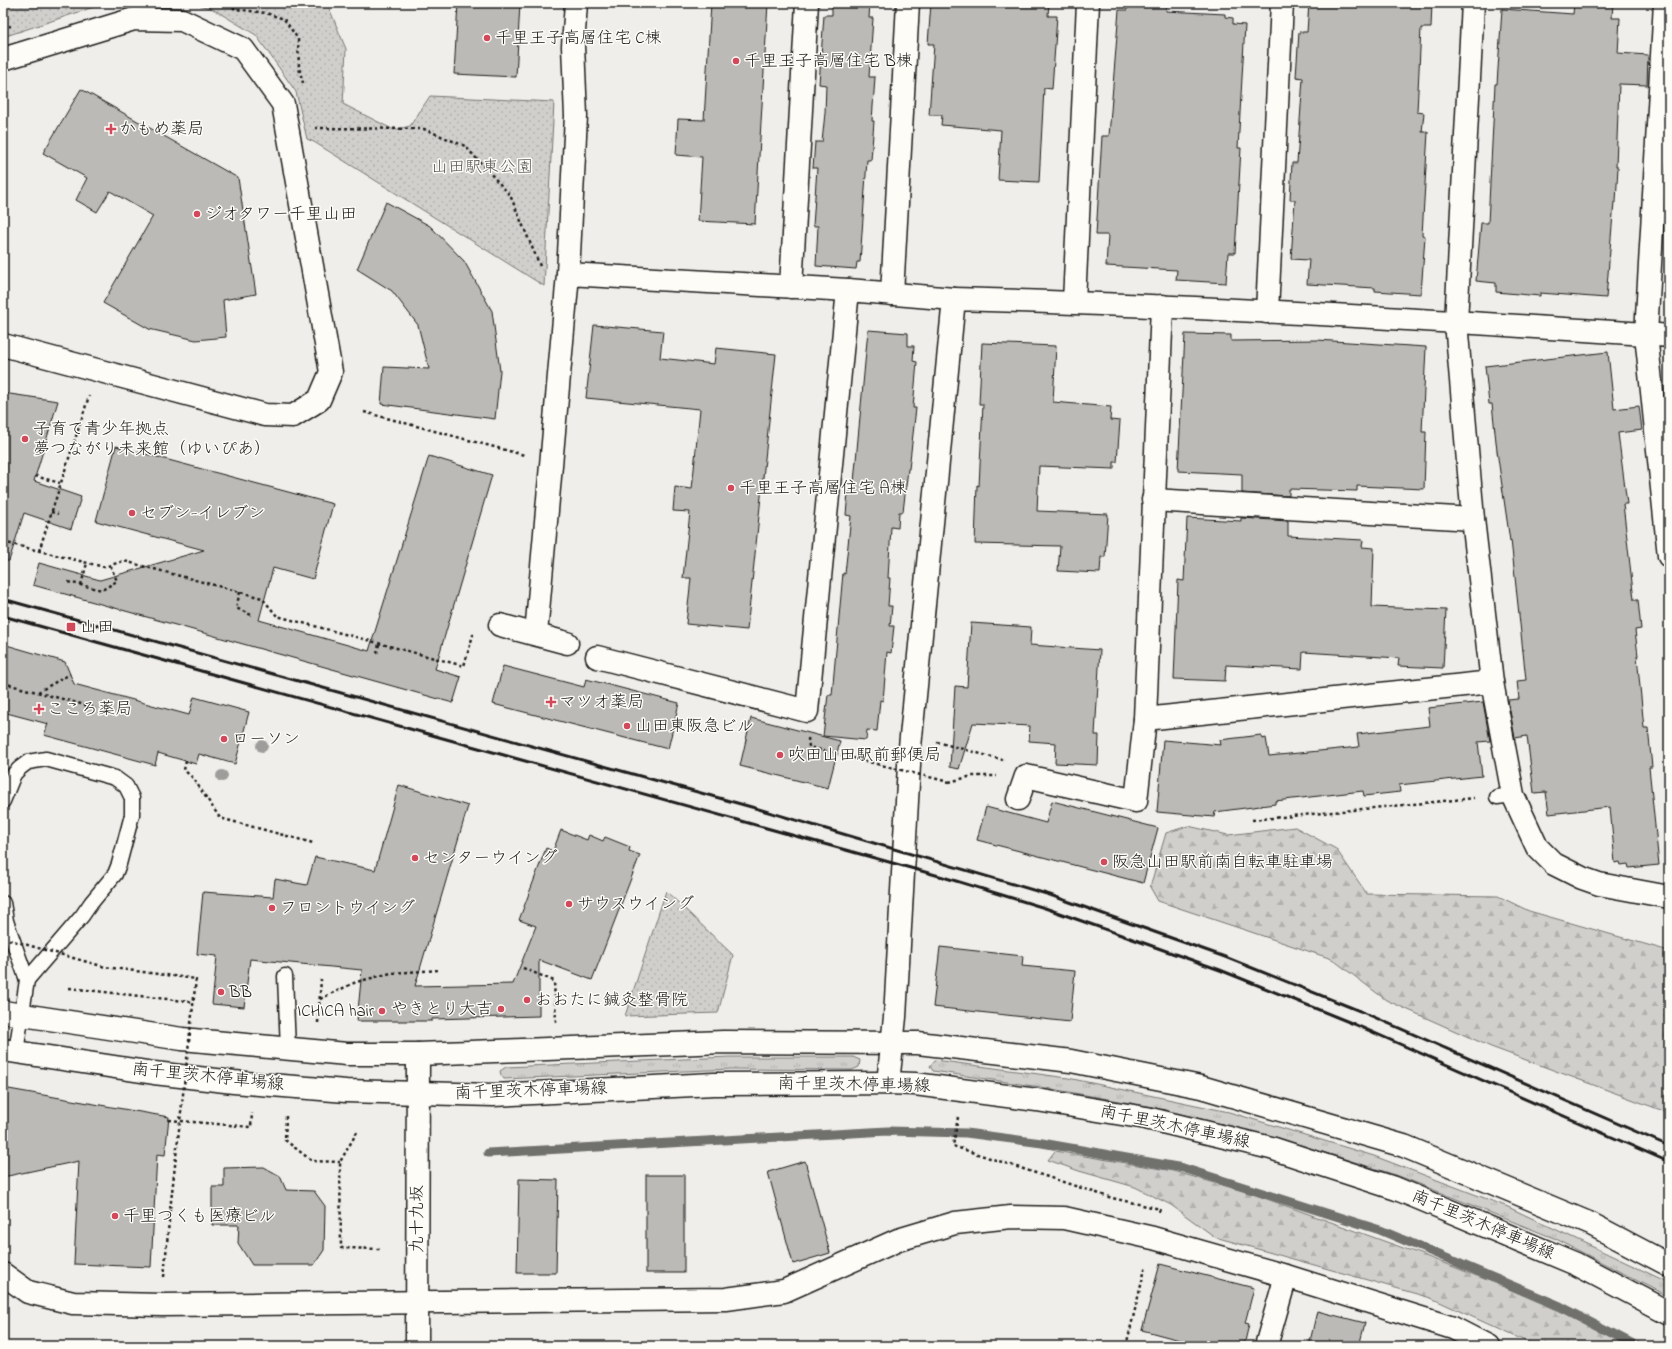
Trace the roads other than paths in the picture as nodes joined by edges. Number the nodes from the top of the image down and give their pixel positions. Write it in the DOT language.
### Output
graph roads {
  1 [pos="576,3"];
  2 [pos="807,3"];
  3 [pos="908,3"];
  4 [pos="1088,3"];
  5 [pos="1282,3"];
  6 [pos="1473,3"];
  7 [pos="1665,3"];
  8 [pos="3,59"];
  9 [pos="568,274"];
  10 [pos="791,287"];
  11 [pos="848,290"];
  12 [pos="892,294"];
  13 [pos="954,299"];
  14 [pos="1074,302"];
  15 [pos="1162,306"];
  16 [pos="1267,312"];
  17 [pos="1456,322"];
  18 [pos="1646,334"];
  19 [pos="1669,336"];
  20 [pos="3,344"];
  21 [pos="1153,500"];
  22 [pos="1473,519"];
  23 [pos="1669,556"];
  24 [pos="500,625"];
  25 [pos="536,634"];
  26 [pos="568,643"];
  27 [pos="597,657"];
  28 [pos="1492,682"];
  29 [pos="1145,719"];
  30 [pos="1018,799"];
  31 [pos="3,801"];
  32 [pos="1669,897"];
  33 [pos="3,903"];
  34 [pos="285,976"];
  35 [pos="27,980"];
  36 [pos="12,1014"];
  37 [pos="892,1043"];
  38 [pos="288,1049"];
  39 [pos="10,1051"];
  40 [pos="418,1054"];
  41 [pos="888,1083"];
  42 [pos="418,1093"];
  43 [pos="1669,1265"];
  44 [pos="3,1274"];
  45 [pos="1286,1276"];
  46 [pos="417,1302"];
  47 [pos="1669,1313"];
  48 [pos="417,1346"];
  49 [pos="1266,1346"];
  50 [pos="1488,1346"];
  1 -- 9 [label="street"];
  2 -- 10 [label="street"];
  3 -- 12 [label="street"];
  4 -- 14 [label="street"];
  5 -- 16 [label="street"];
  6 -- 17 [label="street"];
  7 -- 18 [label="street"];
  8 -- 20 [label="street"];
  9 -- 10 [label="street"];
  9 -- 25 [label="street"];
  10 -- 11 [label="street"];
  11 -- 12 [label="street"];
  11 -- 27 [label="street"];
  12 -- 13 [label="street"];
  13 -- 14 [label="street"];
  13 -- 37 [label="street"];
  14 -- 15 [label="street"];
  15 -- 16 [label="street"];
  15 -- 21 [label="street"];
  16 -- 17 [label="street"];
  17 -- 18 [label="street"];
  17 -- 22 [label="street"];
  18 -- 19 [label="street"];
  18 -- 23 [label="street"];
  21 -- 22 [label="street"];
  21 -- 29 [label="street"];
  22 -- 28 [label="street"];
  24 -- 25 [label="street"];
  25 -- 26 [label="street"];
  28 -- 29 [label="street"];
  28 -- 32 [label="street"];
  29 -- 30 [label="street"];
  31 -- 35 [label="lane"];
  33 -- 35 [label="lane"];
  34 -- 38 [label="lane"];
  35 -- 36 [label="lane"];
  36 -- 38 [label="street, 南千里茨木停車場線"];
  36 -- 39 [label="lane"];
  37 -- 40 [label="street, 南千里茨木停車場線"];
  37 -- 41 [label="street"];
  37 -- 43 [label="street, 南千里茨木停車場線"];
  38 -- 40 [label="street, 南千里茨木停車場線"];
  39 -- 42 [label="street, 南千里茨木停車場線"];
  40 -- 42 [label="street, 九十九坂"];
  41 -- 42 [label="street, 南千里茨木停車場線"];
  41 -- 47 [label="street, 南千里茨木停車場線"];
  42 -- 46 [label="street, 九十九坂"];
  44 -- 46 [label="street"];
  45 -- 46 [label="street"];
  45 -- 49 [label="street"];
  45 -- 50 [label="street"];
  46 -- 48 [label="street, 九十九坂"];
}
